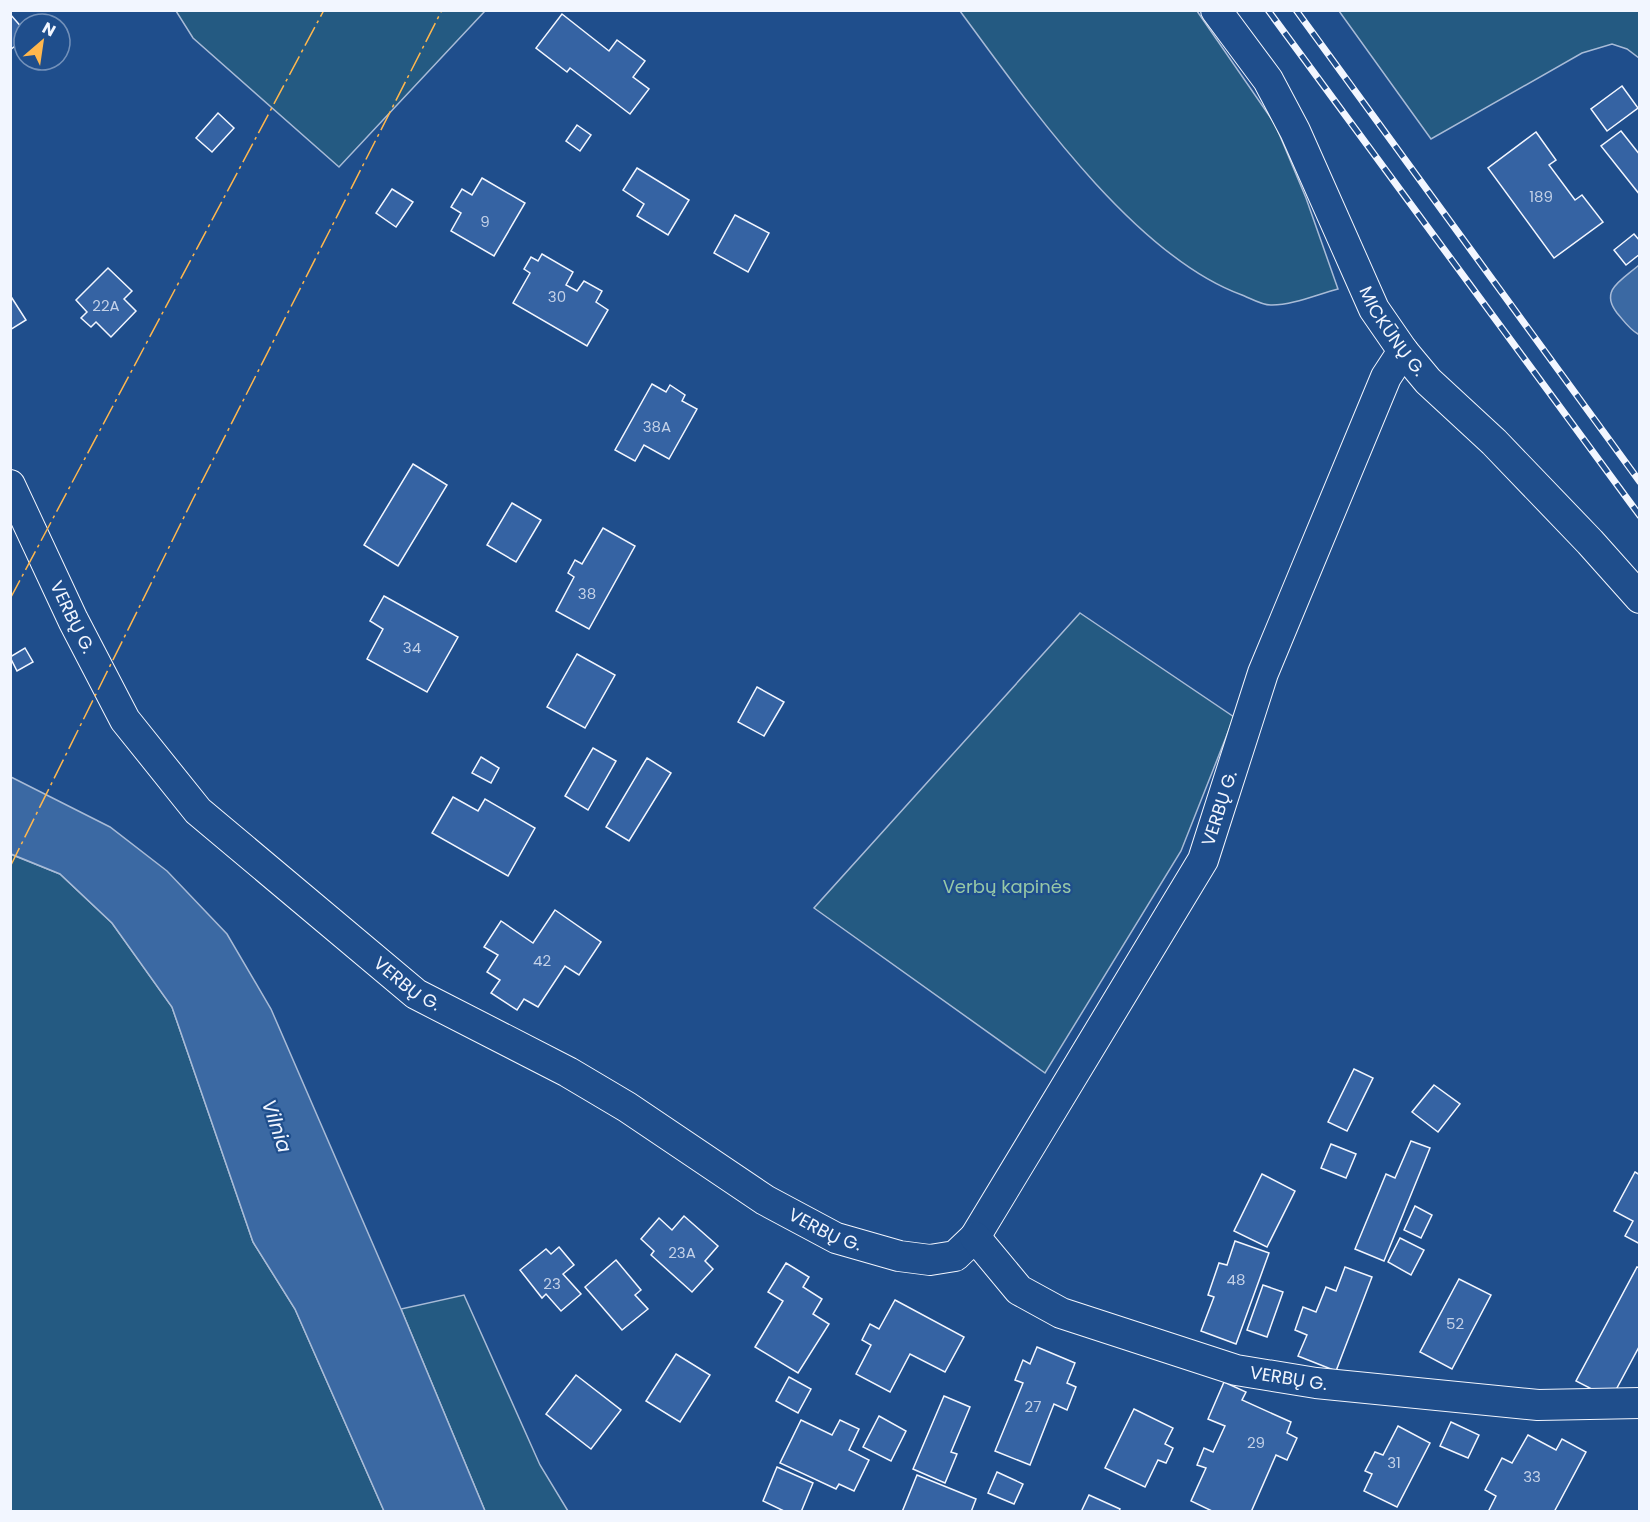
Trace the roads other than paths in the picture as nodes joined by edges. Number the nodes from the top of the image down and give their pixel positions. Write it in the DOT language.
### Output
graph roads {
  1 [pos="1216,10"];
  2 [pos="1403,351"];
  3 [pos="10,485"];
  4 [pos="1640,598"];
  5 [pos="975,1237"];
  6 [pos="1640,1403"];
  1 -- 2 [label="street, MICKŪNŲ G."];
  2 -- 4 [label="street, MICKŪNŲ G."];
  2 -- 5 [label="street, VERBŲ G."];
  3 -- 5 [label="street, VERBŲ G."];
  5 -- 6 [label="street, VERBŲ G."];
}
